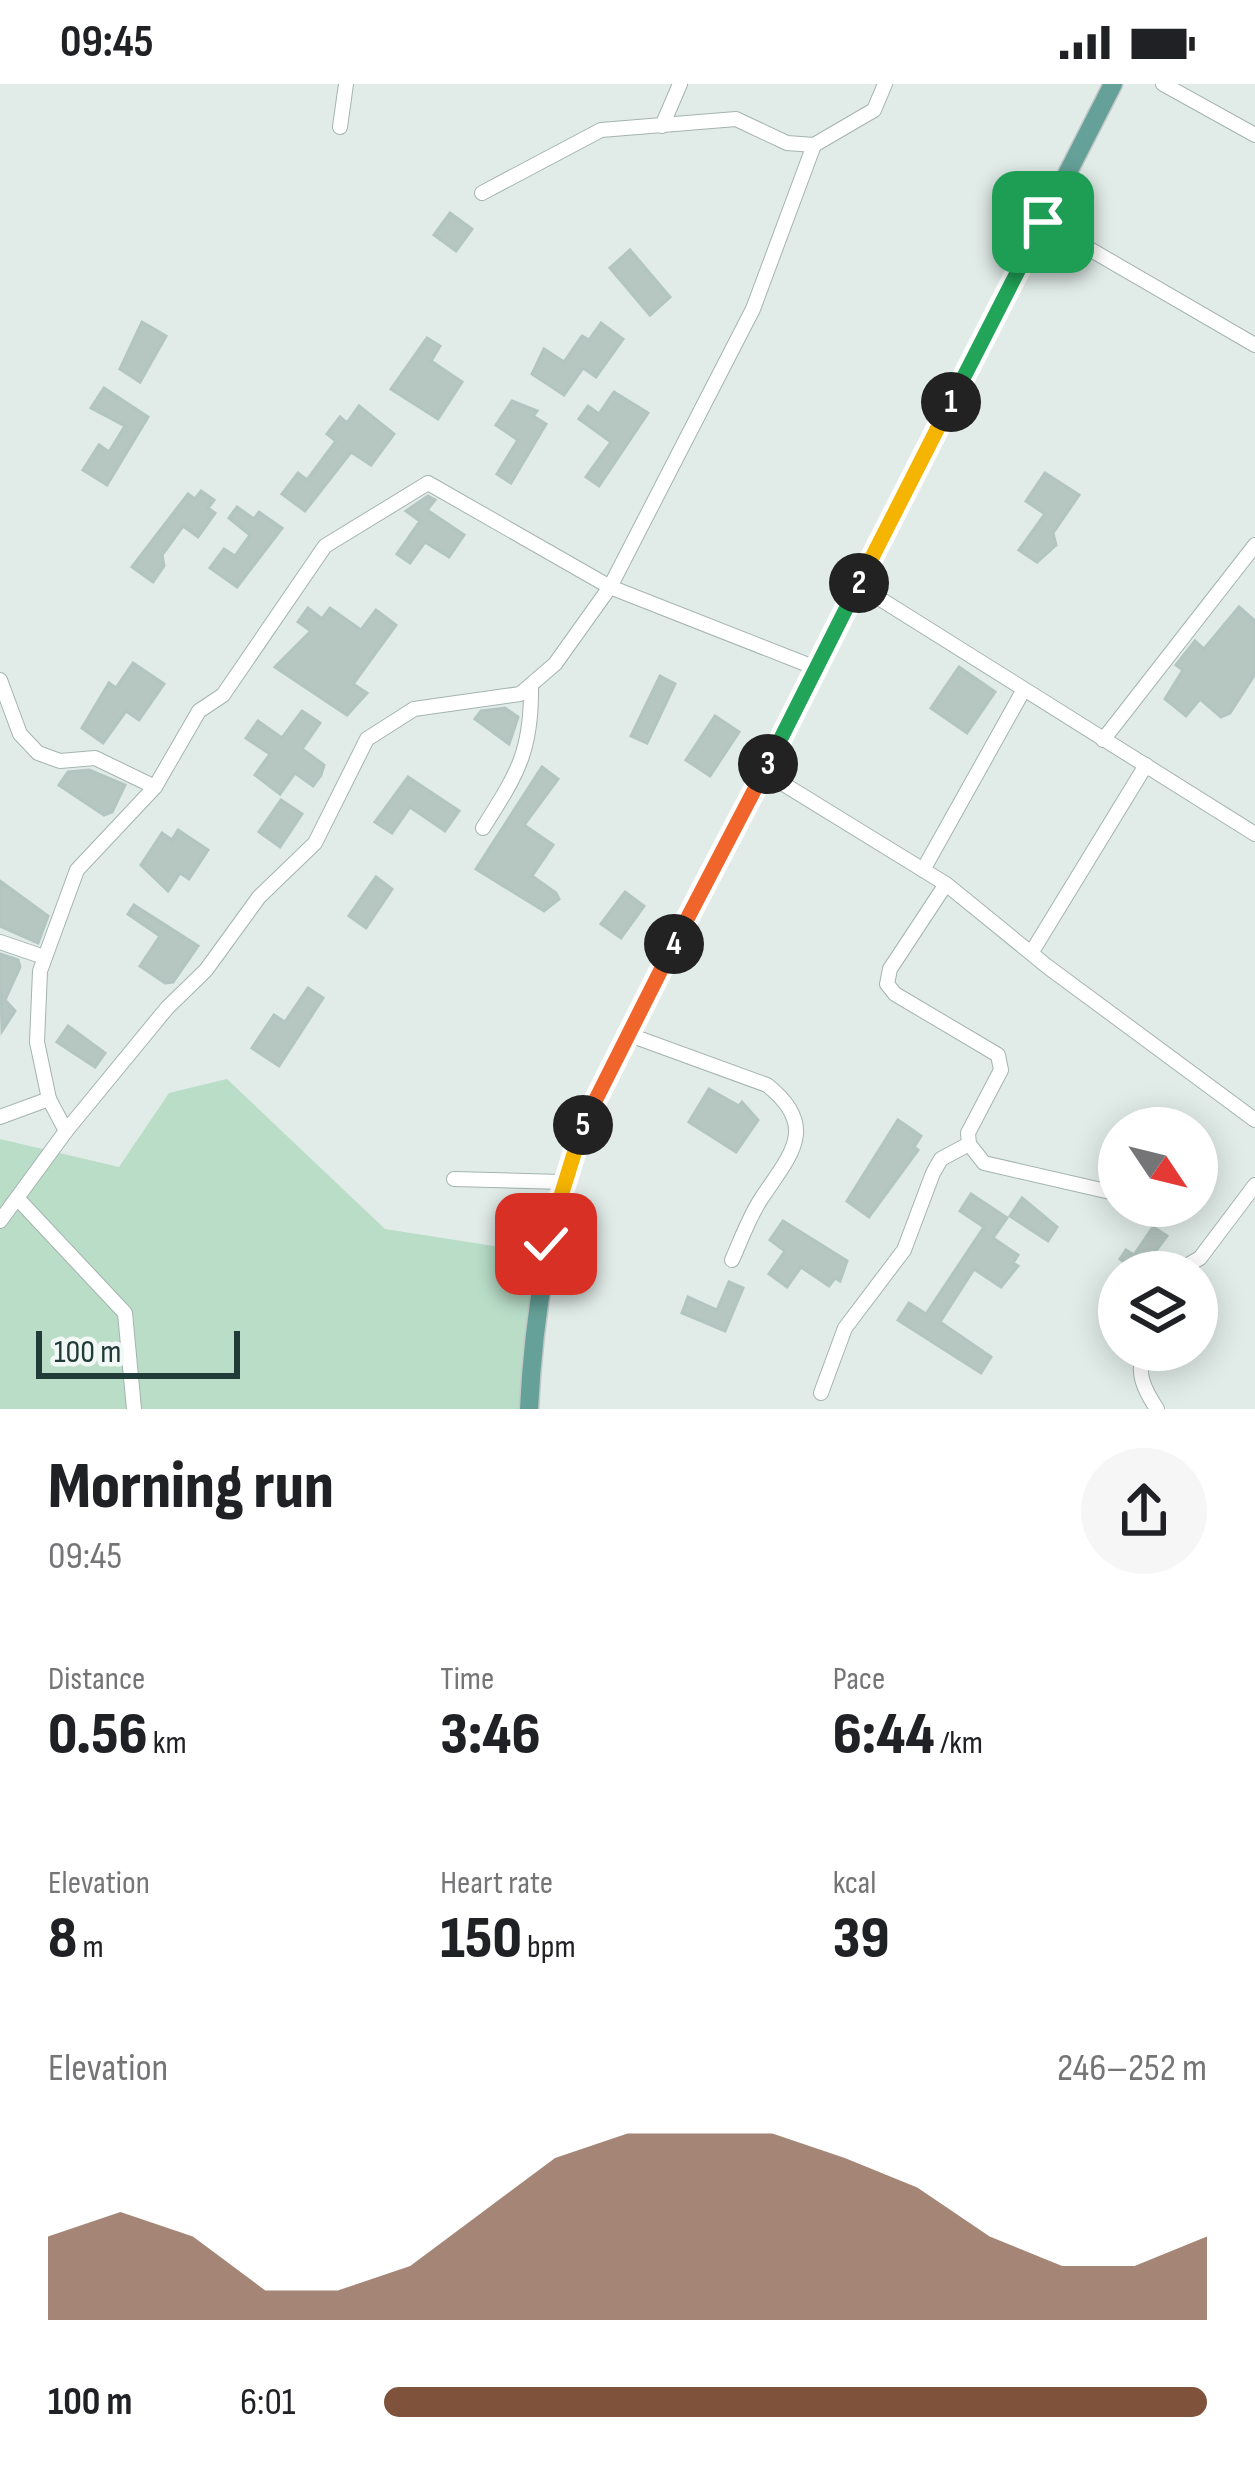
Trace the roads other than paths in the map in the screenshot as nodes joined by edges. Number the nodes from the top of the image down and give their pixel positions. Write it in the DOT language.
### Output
graph roads {
  1 [pos="346,84"];
  2 [pos="680,84"];
  3 [pos="885,84"];
  4 [pos="1113,84"];
  5 [pos="1163,84"];
  6 [pos="662,126"];
  7 [pos="340,127"];
  8 [pos="1255,135"];
  9 [pos="814,145"];
  10 [pos="482,193"];
  11 [pos="1043,222"];
  12 [pos="1255,344"];
  13 [pos="1255,545"];
  14 [pos="858,585"];
  15 [pos="610,587"];
  16 [pos="816,668"];
  17 [pos="0,680"];
  18 [pos="531,686"];
  19 [pos="1023,691"];
  20 [pos="1102,740"];
  21 [pos="1146,765"];
  22 [pos="764,772"];
  23 [pos="155,787"];
  24 [pos="482,828"];
  25 [pos="1255,834"];
  26 [pos="923,870"];
  27 [pos="946,884"];
  28 [pos="0,942"];
  29 [pos="1033,950"];
  30 [pos="44,957"];
  31 [pos="627,1034"];
  32 [pos="49,1099"];
  33 [pos="0,1117"];
  34 [pos="1255,1120"];
  35 [pos="66,1131"];
  36 [pos="969,1144"];
  37 [pos="454,1180"];
  38 [pos="562,1182"];
  39 [pos="1255,1185"];
  40 [pos="1098,1190"];
  41 [pos="20,1200"];
  42 [pos="0,1221"];
  43 [pos="1204,1251"];
  44 [pos="732,1260"];
  45 [pos="1141,1371"];
  46 [pos="821,1393"];
  47 [pos="134,1409"];
  48 [pos="530,1409"];
  49 [pos="1157,1409"];
  1 -- 7 [label="street"];
  2 -- 6 [label="street"];
  3 -- 9 [label="street"];
  4 -- 11 [label="main road"];
  5 -- 8 [label="street"];
  6 -- 9 [label="street"];
  6 -- 10 [label="street"];
  9 -- 15 [label="street"];
  11 -- 12 [label="street"];
  11 -- 14 [label="main road"];
  13 -- 20 [label="street"];
  14 -- 16 [label="main road"];
  14 -- 19 [label="street"];
  15 -- 16 [label="street"];
  15 -- 18 [label="street"];
  15 -- 23 [label="street"];
  16 -- 22 [label="main road"];
  17 -- 23 [label="street"];
  18 -- 24 [label="street"];
  18 -- 35 [label="street"];
  19 -- 20 [label="street"];
  19 -- 26 [label="street"];
  20 -- 21 [label="street"];
  21 -- 25 [label="street"];
  21 -- 29 [label="street"];
  22 -- 26 [label="street"];
  22 -- 31 [label="main road"];
  23 -- 30 [label="street"];
  26 -- 27 [label="street"];
  27 -- 29 [label="street"];
  27 -- 36 [label="street"];
  28 -- 30 [label="street"];
  29 -- 34 [label="street"];
  30 -- 32 [label="street"];
  31 -- 38 [label="main road"];
  31 -- 44 [label="street"];
  32 -- 33 [label="street"];
  32 -- 35 [label="street"];
  35 -- 41 [label="street"];
  36 -- 40 [label="street"];
  36 -- 46 [label="street"];
  37 -- 38 [label="street"];
  38 -- 48 [label="main road"];
  39 -- 43 [label="street"];
  41 -- 42 [label="street"];
  41 -- 47 [label="street"];
  45 -- 49 [label="street"];
}
